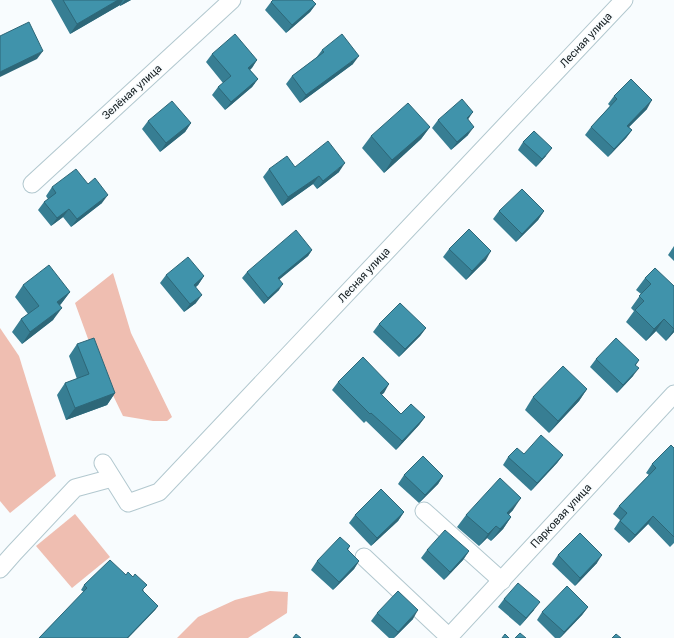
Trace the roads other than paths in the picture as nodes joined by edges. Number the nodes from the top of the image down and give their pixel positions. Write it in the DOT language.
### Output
graph roads {
  1 [pos="232,0"];
  2 [pos="624,0"];
  3 [pos="32,184"];
  4 [pos="674,394"];
  5 [pos="103,463"];
  6 [pos="112,478"];
  7 [pos="424,511"];
  8 [pos="364,558"];
  9 [pos="0,569"];
  10 [pos="502,581"];
  11 [pos="448,638"];
  1 -- 3 [label="street, Зелёная улица"];
  2 -- 6 [label="street, Лесная улица"];
  4 -- 10 [label="street, Парковая улица"];
  5 -- 6 [label="street, Лесная улица"];
  6 -- 9 [label="street"];
  7 -- 10 [label="street"];
  8 -- 11 [label="street"];
  10 -- 11 [label="street, Парковая улица"];
}
